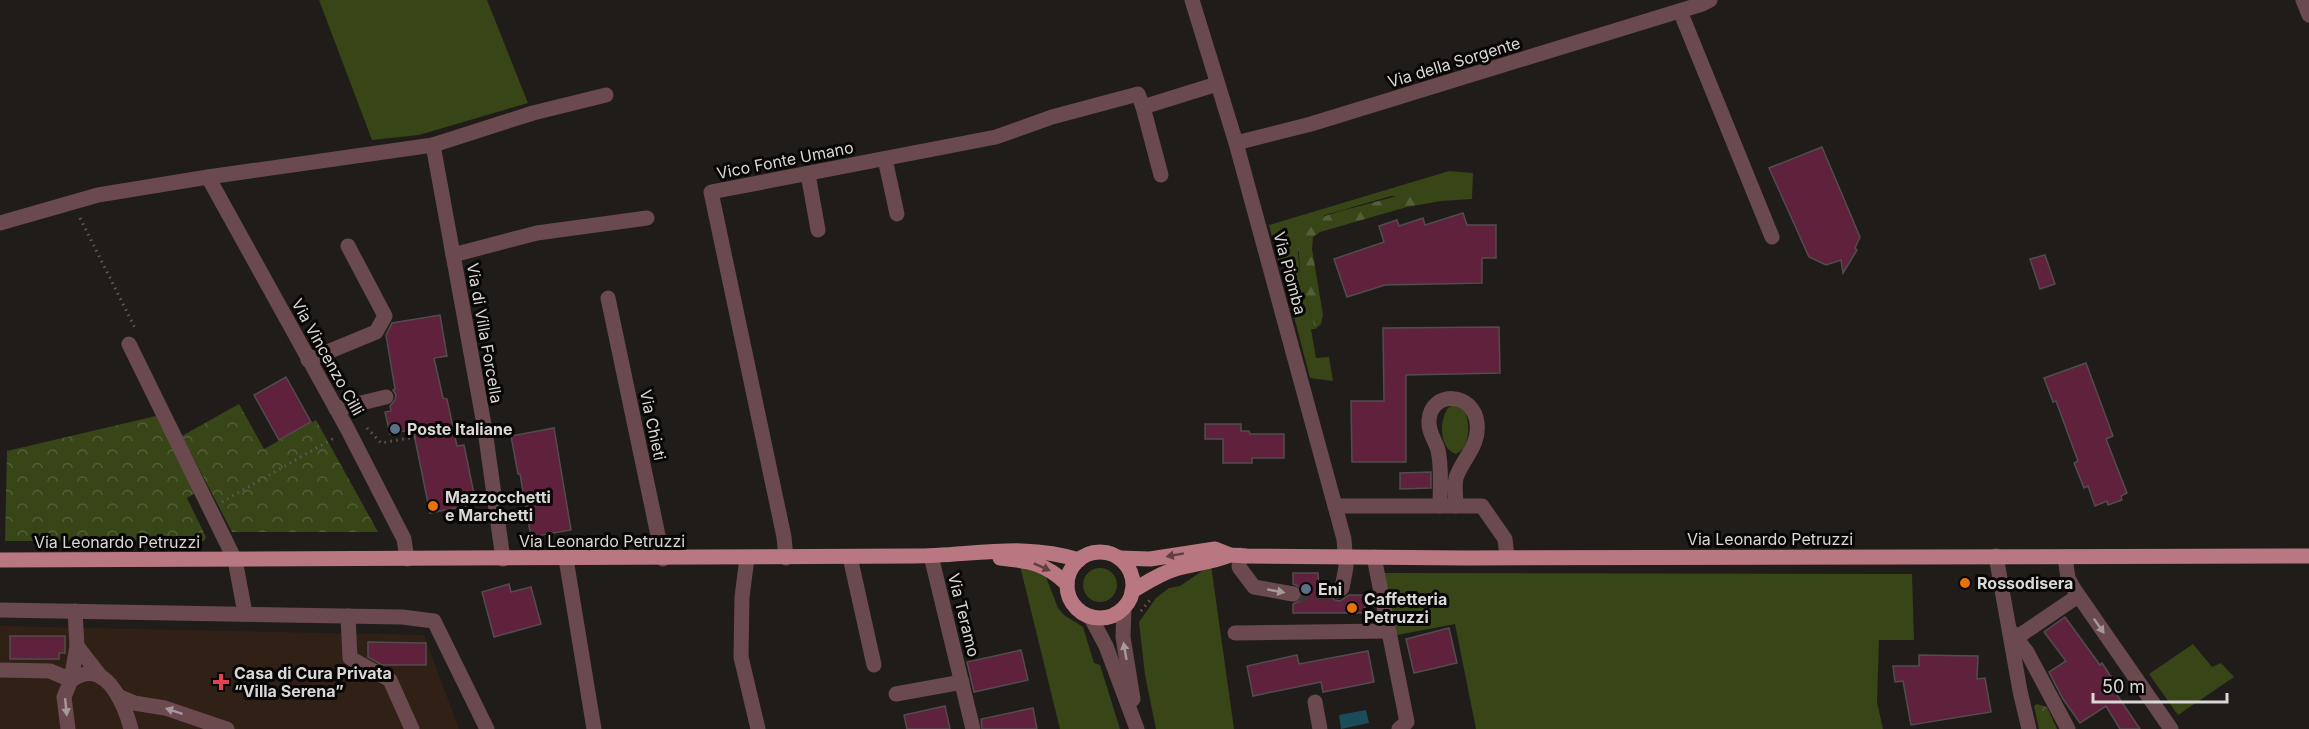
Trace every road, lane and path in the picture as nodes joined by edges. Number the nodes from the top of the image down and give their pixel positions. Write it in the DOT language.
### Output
graph roads {
  1 [pos="1192,0"];
  2 [pos="1710,0"];
  3 [pos="2303,0"];
  4 [pos="1680,11"];
  5 [pos="2309,15"];
  6 [pos="1217,84"];
  7 [pos="606,95"];
  8 [pos="1143,107"];
  9 [pos="1236,143"];
  10 [pos="433,145"];
  11 [pos="885,159"];
  12 [pos="808,174"];
  13 [pos="1161,176"];
  14 [pos="208,177"];
  15 [pos="72,203"];
  16 [pos="897,214"];
  17 [pos="647,218"];
  18 [pos="0,223"];
  19 [pos="818,230"];
  20 [pos="1772,237"];
  21 [pos="348,246"];
  22 [pos="453,255"];
  23 [pos="609,298"];
  24 [pos="129,344"];
  25 [pos="308,360"];
  26 [pos="386,397"];
  27 [pos="342,407"];
  28 [pos="348,430"];
  29 [pos="470,433"];
  30 [pos="1335,506"];
  31 [pos="1448,506"];
  32 [pos="210,509"];
  33 [pos="970,554"];
  34 [pos="1235,555"];
  35 [pos="931,556"];
  36 [pos="1346,556"];
  37 [pos="1995,556"];
  38 [pos="2065,556"];
  39 [pos="2309,556"];
  40 [pos="850,557"];
  41 [pos="1374,557"];
  42 [pos="1507,557"];
  43 [pos="747,558"];
  44 [pos="786,558"];
  45 [pos="1119,558"];
  46 [pos="407,559"];
  47 [pos="503,559"];
  48 [pos="566,559"];
  49 [pos="663,559"];
  50 [pos="0,560"];
  51 [pos="235,560"];
  52 [pos="1079,560"];
  53 [pos="1067,584"];
  54 [pos="1132,591"];
  55 [pos="1338,591"];
  56 [pos="1293,594"];
  57 [pos="2078,596"];
  58 [pos="1153,597"];
  59 [pos="1124,608"];
  60 [pos="0,610"];
  61 [pos="75,611"];
  62 [pos="245,613"];
  63 [pos="348,616"];
  64 [pos="1090,616"];
  65 [pos="1137,618"];
  66 [pos="1388,631"];
  67 [pos="1235,633"];
  68 [pos="2012,633"];
  69 [pos="77,645"];
  70 [pos="874,665"];
  71 [pos="0,670"];
  72 [pos="102,678"];
  73 [pos="71,680"];
  74 [pos="962,682"];
  75 [pos="2044,686"];
  76 [pos="2020,691"];
  77 [pos="896,694"];
  78 [pos="120,697"];
  79 [pos="1315,702"];
  80 [pos="68,729"];
  81 [pos="131,729"];
  82 [pos="227,729"];
  83 [pos="412,729"];
  84 [pos="487,729"];
  85 [pos="594,729"];
  86 [pos="758,729"];
  87 [pos="973,729"];
  88 [pos="1138,729"];
  89 [pos="1320,729"];
  90 [pos="1399,729"];
  91 [pos="2029,729"];
  92 [pos="2068,729"];
  93 [pos="2171,729"];
  1 -- 6 [label="street, Via Piomba"];
  2 -- 4 [label="street, Via della Sorgente"];
  3 -- 5 [label="street"];
  4 -- 9 [label="street, Via della Sorgente"];
  4 -- 20 [label="street"];
  6 -- 8 [label="street"];
  6 -- 9 [label="street, Via Piomba"];
  7 -- 10 [label="street"];
  8 -- 11 [label="street, Vico Fonte Umano"];
  8 -- 13 [label="street"];
  9 -- 30 [label="street, Via Piomba"];
  10 -- 14 [label="street"];
  10 -- 22 [label="street, Via di Villa Forcella"];
  11 -- 12 [label="street, Vico Fonte Umano"];
  11 -- 16 [label="street"];
  12 -- 19 [label="street"];
  12 -- 44 [label="street, Vico Fonte Umano"];
  14 -- 15 [label="street"];
  14 -- 25 [label="street, Via Vincenzo Cilli"];
  15 -- 18 [label="street"];
  15 -- 24 [label="path"];
  17 -- 22 [label="street, Via di Villa Forcella"];
  21 -- 25 [label="street"];
  22 -- 47 [label="street, Via di Villa Forcella"];
  23 -- 49 [label="street, Via Chieti"];
  24 -- 32 [label="street, Via Leonardo Petruzzi"];
  25 -- 27 [label="street, Via Vincenzo Cilli"];
  26 -- 27 [label="street"];
  27 -- 28 [label="street, Via Vincenzo Cilli"];
  27 -- 29 [label="path"];
  28 -- 32 [label="path"];
  28 -- 46 [label="street, Via Vincenzo Cilli"];
  30 -- 31 [label="street"];
  30 -- 36 [label="street, Via Piomba"];
  31 -- 31 [label="street"];
  31 -- 42 [label="street"];
  32 -- 51 [label="street, Via Leonardo Petruzzi"];
  33 -- 35 [label="main road, Via Leonardo Petruzzi"];
  33 -- 52 [label="main road, Via Leonardo Petruzzi"];
  33 -- 53 [label="main road, Via Leonardo Petruzzi, one-way"];
  34 -- 36 [label="main road, Via Leonardo Petruzzi"];
  34 -- 45 [label="main road, Via Leonardo Petruzzi, one-way"];
  34 -- 54 [label="main road, Via Leonardo Petruzzi"];
  34 -- 56 [label="street, one-way"];
  35 -- 40 [label="main road, Via Leonardo Petruzzi"];
  35 -- 74 [label="street, Via Teramo"];
  36 -- 41 [label="main road, Via Leonardo Petruzzi"];
  36 -- 55 [label="street, Via Piomba"];
  37 -- 38 [label="main road, Via Leonardo Petruzzi"];
  37 -- 42 [label="main road, Via Leonardo Petruzzi"];
  37 -- 68 [label="street"];
  38 -- 39 [label="main road, Via Leonardo Petruzzi"];
  38 -- 57 [label="street"];
  40 -- 44 [label="main road, Via Leonardo Petruzzi"];
  40 -- 70 [label="street"];
  41 -- 42 [label="main road, Via Leonardo Petruzzi"];
  41 -- 66 [label="street"];
  43 -- 44 [label="main road, Via Leonardo Petruzzi"];
  43 -- 49 [label="main road, Via Leonardo Petruzzi"];
  43 -- 86 [label="street"];
  45 -- 52 [label="main road"];
  45 -- 54 [label="main road"];
  46 -- 47 [label="main road, Via Leonardo Petruzzi"];
  46 -- 51 [label="main road, Via Leonardo Petruzzi"];
  47 -- 48 [label="main road, Via Leonardo Petruzzi"];
  48 -- 49 [label="main road, Via Leonardo Petruzzi"];
  48 -- 85 [label="street"];
  50 -- 51 [label="main road, Via Leonardo Petruzzi"];
  51 -- 62 [label="street"];
  52 -- 53 [label="main road"];
  53 -- 64 [label="main road"];
  54 -- 59 [label="main road"];
  57 -- 68 [label="street"];
  57 -- 93 [label="street, one-way"];
  58 -- 65 [label="path"];
  59 -- 64 [label="main road"];
  88 -- 59 [label="street, one-way"];
  60 -- 61 [label="street"];
  61 -- 62 [label="street"];
  61 -- 69 [label="street"];
  62 -- 63 [label="street"];
  63 -- 83 [label="street"];
  63 -- 84 [label="street"];
  64 -- 88 [label="street"];
  66 -- 67 [label="street"];
  66 -- 90 [label="street"];
  68 -- 75 [label="street"];
  68 -- 76 [label="street"];
  69 -- 72 [label="street"];
  69 -- 73 [label="street"];
  71 -- 73 [label="street"];
  72 -- 73 [label="street"];
  72 -- 78 [label="street"];
  73 -- 80 [label="street, one-way"];
  74 -- 77 [label="street, Via Teramo"];
  74 -- 87 [label="street, Via Teramo"];
  75 -- 76 [label="street"];
  75 -- 92 [label="street"];
  76 -- 91 [label="street"];
  78 -- 81 [label="street"];
  82 -- 78 [label="street, one-way"];
  79 -- 89 [label="street"];
}
